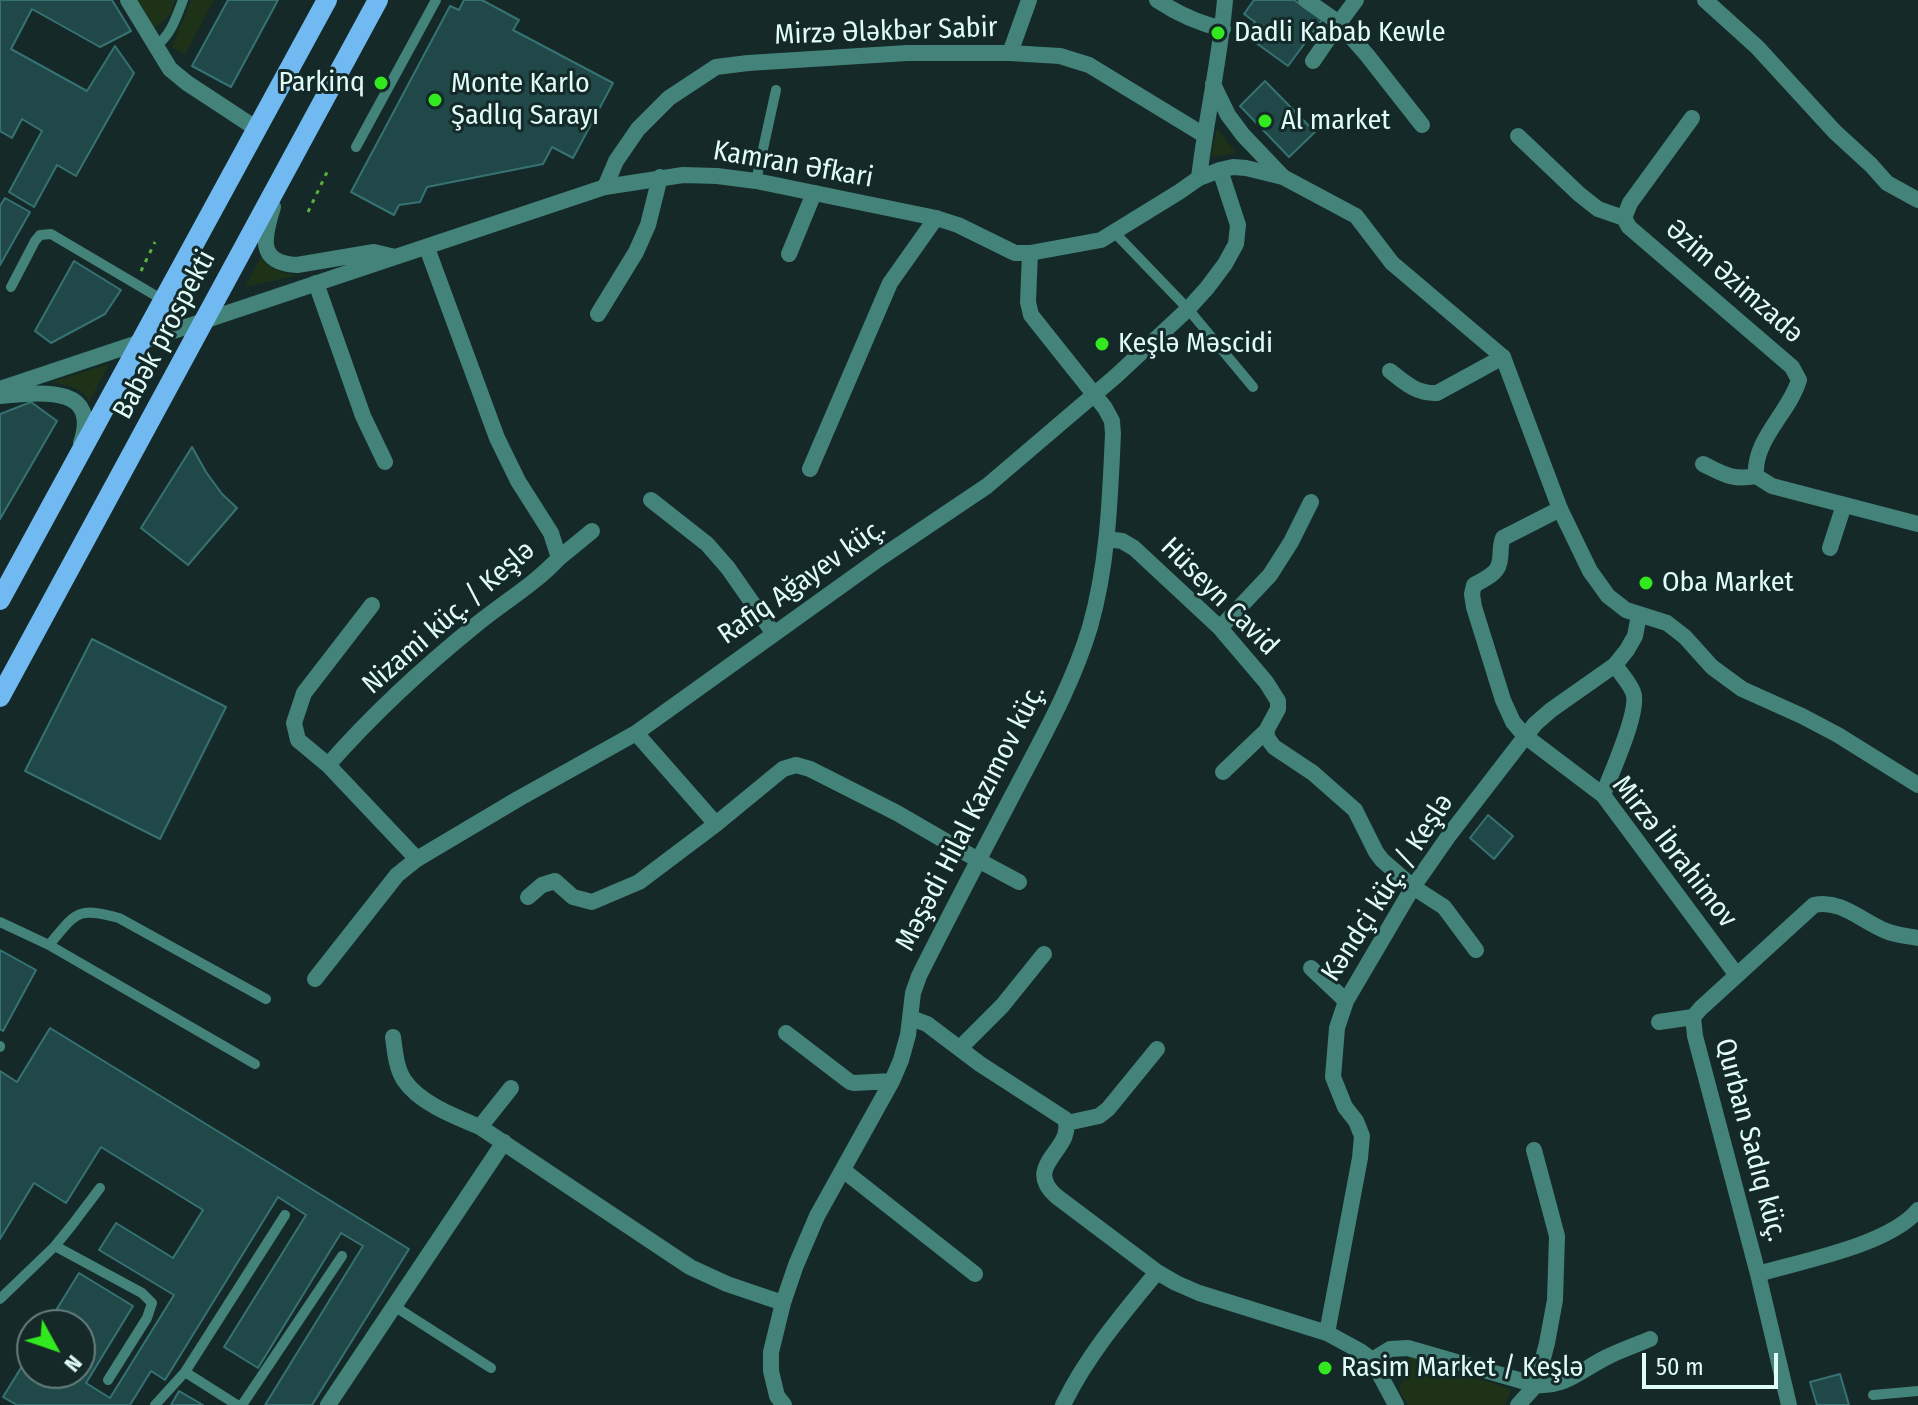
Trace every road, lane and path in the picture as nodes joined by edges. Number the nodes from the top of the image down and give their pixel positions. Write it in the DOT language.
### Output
graph roads {
  1 [pos="128,0"];
  2 [pos="183,0"];
  3 [pos="327,0"];
  4 [pos="378,0"];
  5 [pos="436,0"];
  6 [pos="1029,0"];
  7 [pos="1157,0"];
  8 [pos="1225,0"];
  9 [pos="1306,0"];
  10 [pos="1356,0"];
  11 [pos="1705,0"];
  12 [pos="1339,23"];
  13 [pos="1223,29"];
  14 [pos="155,47"];
  15 [pos="1010,53"];
  16 [pos="1313,61"];
  17 [pos="1213,84"];
  18 [pos="776,90"];
  19 [pos="1692,118"];
  20 [pos="1422,125"];
  21 [pos="257,129"];
  22 [pos="1204,135"];
  23 [pos="1518,136"];
  24 [pos="356,147"];
  25 [pos="328,170"];
  26 [pos="1220,170"];
  27 [pos="284,173"];
  28 [pos="660,177"];
  29 [pos="1283,177"];
  30 [pos="1199,178"];
  31 [pos="756,181"];
  32 [pos="605,187"];
  33 [pos="814,193"];
  34 [pos="1918,200"];
  35 [pos="308,212"];
  36 [pos="936,218"];
  37 [pos="1624,218"];
  38 [pos="1115,233"];
  39 [pos="155,242"];
  40 [pos="427,248"];
  41 [pos="1030,253"];
  42 [pos="789,254"];
  43 [pos="397,258"];
  44 [pos="139,274"];
  45 [pos="316,283"];
  46 [pos="11,287"];
  47 [pos="163,300"];
  48 [pos="1188,309"];
  49 [pos="598,314"];
  50 [pos="204,321"];
  51 [pos="140,343"];
  52 [pos="1503,357"];
  53 [pos="1390,371"];
  54 [pos="1253,387"];
  55 [pos="0,389"];
  56 [pos="1094,394"];
  57 [pos="0,396"];
  58 [pos="385,462"];
  59 [pos="1703,464"];
  60 [pos="810,469"];
  61 [pos="71,471"];
  62 [pos="1756,476"];
  63 [pos="651,500"];
  64 [pos="1311,502"];
  65 [pos="1844,505"];
  66 [pos="1560,509"];
  67 [pos="1918,524"];
  68 [pos="592,531"];
  69 [pos="1107,539"];
  70 [pos="1830,548"];
  71 [pos="559,558"];
  72 [pos="0,600"];
  73 [pos="372,605"];
  74 [pos="1639,615"];
  75 [pos="1220,628"];
  76 [pos="774,634"];
  77 [pos="1615,665"];
  78 [pos="0,697"];
  79 [pos="1266,731"];
  80 [pos="636,733"];
  81 [pos="1525,736"];
  82 [pos="328,765"];
  83 [pos="1223,772"];
  84 [pos="1918,785"];
  85 [pos="1603,795"];
  86 [pos="716,824"];
  87 [pos="417,859"];
  88 [pos="978,860"];
  89 [pos="1019,882"];
  90 [pos="1413,887"];
  91 [pos="528,897"];
  92 [pos="0,922"];
  93 [pos="1918,938"];
  94 [pos="49,945"];
  95 [pos="1476,950"];
  96 [pos="1044,954"];
  97 [pos="1311,968"];
  98 [pos="1736,974"];
  99 [pos="315,979"];
  100 [pos="266,999"];
  101 [pos="1346,1001"];
  102 [pos="1693,1017"];
  103 [pos="911,1018"];
  104 [pos="1659,1022"];
  105 [pos="786,1033"];
  106 [pos="393,1037"];
  107 [pos="960,1048"];
  108 [pos="1157,1049"];
  109 [pos="255,1064"];
  110 [pos="892,1081"];
  111 [pos="511,1088"];
  112 [pos="1067,1123"];
  113 [pos="480,1127"];
  114 [pos="504,1142"];
  115 [pos="1534,1150"];
  116 [pos="843,1170"];
  117 [pos="100,1188"];
  118 [pos="1918,1210"];
  119 [pos="285,1215"];
  120 [pos="55,1246"];
  121 [pos="342,1256"];
  122 [pos="1157,1272"];
  123 [pos="975,1274"];
  124 [pos="1758,1274"];
  125 [pos="0,1299"];
  126 [pos="783,1303"];
  127 [pos="394,1306"];
  128 [pos="1327,1333"];
  129 [pos="1650,1339"];
  130 [pos="1372,1360"];
  131 [pos="491,1368"];
  132 [pos="185,1372"];
  133 [pos="108,1380"];
  134 [pos="1536,1385"];
  135 [pos="1918,1391"];
  136 [pos="1873,1395"];
  137 [pos="155,1405"];
  138 [pos="240,1405"];
  139 [pos="328,1405"];
  140 [pos="784,1405"];
  141 [pos="1063,1405"];
  142 [pos="1396,1405"];
  143 [pos="1518,1405"];
  144 [pos="1789,1405"];
  1 -- 14 [label="street"];
  2 -- 14 [label="lane"];
  3 -- 21 [label="main road, Babək prospekti"];
  4 -- 27 [label="main road, Babək prospekti"];
  5 -- 24 [label="lane"];
  6 -- 15 [label="street"];
  7 -- 13 [label="street"];
  8 -- 13 [label="street"];
  9 -- 12 [label="street"];
  10 -- 12 [label="street"];
  11 -- 34 [label="street"];
  12 -- 16 [label="street"];
  12 -- 20 [label="street"];
  13 -- 17 [label="street"];
  14 -- 21 [label="street"];
  15 -- 22 [label="street, Mirzə Ələkbər Sabir"];
  15 -- 32 [label="street, Mirzə Ələkbər Sabir"];
  17 -- 22 [label="street"];
  17 -- 29 [label="street"];
  18 -- 31 [label="lane"];
  19 -- 37 [label="street, Əzim Əzimzadə"];
  21 -- 47 [label="main road, Babək prospekti"];
  22 -- 30 [label="street"];
  23 -- 37 [label="street"];
  25 -- 35 [label="path"];
  26 -- 29 [label="street"];
  26 -- 30 [label="street"];
  26 -- 48 [label="street, Rafiq Ağayev küç."];
  27 -- 43 [label="street"];
  27 -- 50 [label="main road, Babək prospekti"];
  28 -- 31 [label="street, Kamran Əfkari"];
  28 -- 32 [label="street, Kamran Əfkari"];
  28 -- 49 [label="street"];
  29 -- 52 [label="street"];
  30 -- 38 [label="street"];
  31 -- 33 [label="street, Kamran Əfkari"];
  32 -- 40 [label="street, Kamran Əfkari"];
  33 -- 36 [label="street, Kamran Əfkari"];
  33 -- 42 [label="street"];
  36 -- 41 [label="street, Kamran Əfkari"];
  36 -- 60 [label="street"];
  37 -- 62 [label="street, Əzim Əzimzadə"];
  38 -- 41 [label="street"];
  38 -- 48 [label="lane"];
  39 -- 44 [label="path"];
  40 -- 43 [label="street, Kamran Əfkari"];
  40 -- 71 [label="street, Nizami küç. / Keşlə"];
  41 -- 56 [label="street, Məşədi Hilal Kazımov küç."];
  43 -- 45 [label="street, Kamran Əfkari"];
  45 -- 50 [label="street, Kamran Əfkari"];
  45 -- 58 [label="street"];
  46 -- 47 [label="lane"];
  47 -- 51 [label="main road, Babək prospekti"];
  48 -- 54 [label="lane"];
  48 -- 56 [label="street, Rafiq Ağayev küç."];
  50 -- 51 [label="street, Kamran Əfkari"];
  50 -- 78 [label="main road, Babək prospekti"];
  51 -- 55 [label="street, Kamran Əfkari"];
  51 -- 61 [label="main road, Babək prospekti"];
  52 -- 53 [label="street"];
  52 -- 66 [label="street"];
  56 -- 69 [label="street, Məşədi Hilal Kazımov küç."];
  56 -- 76 [label="street, Rafiq Ağayev küç."];
  57 -- 61 [label="street"];
  59 -- 62 [label="street"];
  61 -- 72 [label="main road, Babək prospekti"];
  62 -- 65 [label="street"];
  63 -- 76 [label="street"];
  64 -- 75 [label="street"];
  65 -- 67 [label="street"];
  65 -- 70 [label="street"];
  66 -- 74 [label="street"];
  66 -- 81 [label="street, Mirzə İbrahimov"];
  68 -- 71 [label="street"];
  69 -- 75 [label="street, Hüseyn Cavid"];
  69 -- 88 [label="street, Məşədi Hilal Kazımov küç."];
  71 -- 82 [label="street, Nizami küç. / Keşlə"];
  73 -- 82 [label="street"];
  74 -- 77 [label="street, Kəndçi küç. / Keşlə"];
  74 -- 84 [label="street"];
  75 -- 79 [label="street, Hüseyn Cavid"];
  76 -- 80 [label="street, Rafiq Ağayev küç."];
  77 -- 81 [label="street, Kəndçi küç. / Keşlə"];
  77 -- 85 [label="street"];
  79 -- 83 [label="street"];
  79 -- 90 [label="street"];
  80 -- 86 [label="street"];
  80 -- 87 [label="street, Rafiq Ağayev küç."];
  81 -- 85 [label="street, Mirzə İbrahimov"];
  81 -- 90 [label="street, Kəndçi küç. / Keşlə"];
  82 -- 87 [label="street"];
  85 -- 98 [label="street, Mirzə İbrahimov"];
  86 -- 88 [label="street"];
  86 -- 91 [label="street"];
  87 -- 99 [label="street, Rafiq Ağayev küç."];
  88 -- 89 [label="street"];
  88 -- 103 [label="street, Məşədi Hilal Kazımov küç."];
  90 -- 95 [label="street"];
  90 -- 101 [label="street, Kəndçi küç. / Keşlə"];
  92 -- 94 [label="lane"];
  93 -- 98 [label="street, Qurban Sadıq küç."];
  94 -- 100 [label="lane"];
  94 -- 109 [label="lane"];
  96 -- 107 [label="street"];
  97 -- 101 [label="street"];
  98 -- 102 [label="street, Qurban Sadıq küç."];
  101 -- 128 [label="street, Kəndçi küç. / Keşlə"];
  102 -- 104 [label="street"];
  102 -- 124 [label="street, Qurban Sadıq küç."];
  103 -- 107 [label="street"];
  103 -- 110 [label="street, Məşədi Hilal Kazımov küç."];
  105 -- 110 [label="street"];
  106 -- 113 [label="street"];
  107 -- 112 [label="street"];
  108 -- 112 [label="street"];
  110 -- 116 [label="street, Məşədi Hilal Kazımov küç."];
  111 -- 113 [label="street"];
  112 -- 122 [label="street"];
  113 -- 114 [label="street"];
  114 -- 126 [label="street"];
  114 -- 127 [label="street"];
  115 -- 134 [label="street"];
  116 -- 123 [label="street"];
  116 -- 126 [label="street, Məşədi Hilal Kazımov küç."];
  117 -- 120 [label="lane"];
  118 -- 124 [label="street"];
  119 -- 132 [label="lane"];
  120 -- 125 [label="lane"];
  120 -- 133 [label="lane"];
  121 -- 138 [label="lane"];
  122 -- 128 [label="street"];
  122 -- 141 [label="street"];
  124 -- 144 [label="street, Qurban Sadıq küç."];
  126 -- 140 [label="street, Məşədi Hilal Kazımov küç."];
  127 -- 131 [label="lane"];
  127 -- 139 [label="street"];
  128 -- 130 [label="street"];
  129 -- 134 [label="street"];
  130 -- 134 [label="street"];
  130 -- 142 [label="street"];
  132 -- 137 [label="lane"];
  132 -- 138 [label="lane"];
  134 -- 143 [label="street"];
  135 -- 136 [label="lane"];
}
